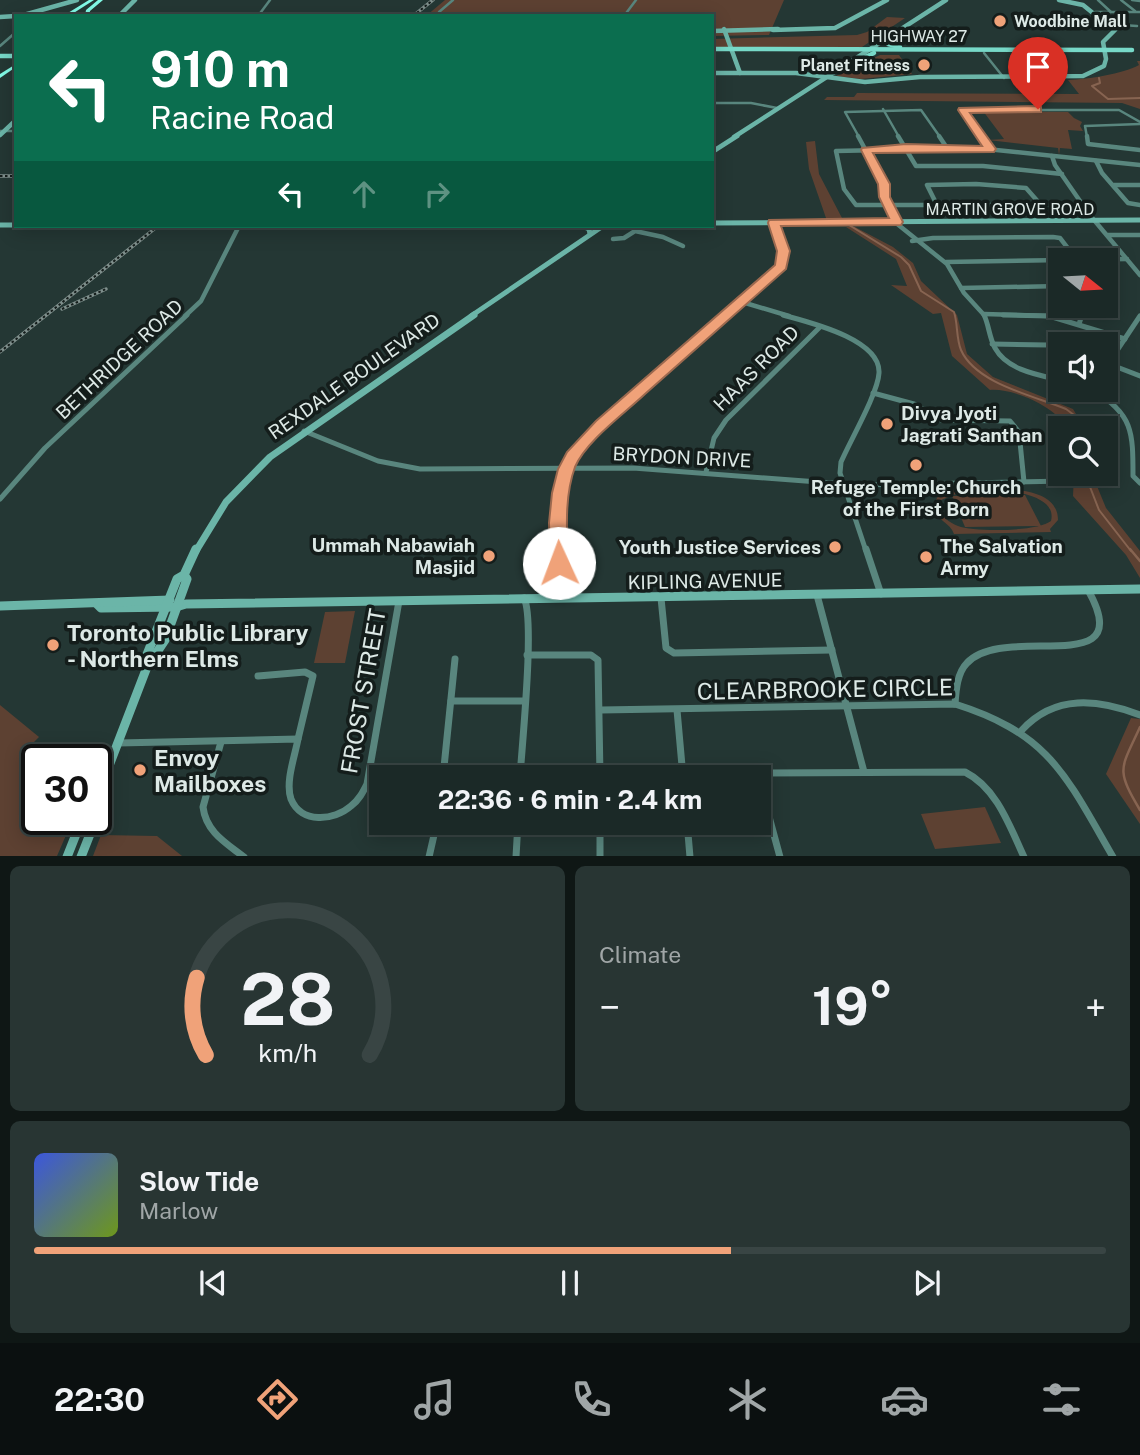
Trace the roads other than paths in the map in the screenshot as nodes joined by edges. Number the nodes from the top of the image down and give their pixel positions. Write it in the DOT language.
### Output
graph roads {
  1 [pos="77,0"];
  2 [pos="92,0"];
  3 [pos="100,0"];
  4 [pos="135,0"];
  5 [pos="453,0"];
  6 [pos="885,0"];
  7 [pos="940,0"];
  8 [pos="946,0"];
  9 [pos="1059,0"];
  10 [pos="1098,0"];
  11 [pos="1121,0"];
  12 [pos="1132,0"];
  13 [pos="1140,1"];
  14 [pos="1111,12"];
  15 [pos="1138,12"];
  16 [pos="36,14"];
  17 [pos="68,14"];
  18 [pos="74,14"];
  19 [pos="80,14"];
  20 [pos="87,14"];
  21 [pos="121,14"];
  22 [pos="439,14"];
  23 [pos="1097,14"];
  24 [pos="1108,24"];
  25 [pos="1139,26"];
  26 [pos="714,30"];
  27 [pos="724,30"];
  28 [pos="14,34"];
  29 [pos="889,36"];
  30 [pos="0,46"];
  31 [pos="917,48"];
  32 [pos="714,50"];
  33 [pos="732,50"];
  34 [pos="791,50"];
  35 [pos="800,50"];
  36 [pos="866,50"];
  37 [pos="1102,50"];
  38 [pos="1140,50"];
  39 [pos="908,51"];
  40 [pos="986,52"];
  41 [pos="842,65"];
  42 [pos="714,73"];
  43 [pos="740,73"];
  44 [pos="823,78"];
  45 [pos="1004,78"];
  46 [pos="714,103"];
  47 [pos="777,108"];
  48 [pos="883,109"];
  49 [pos="1140,123"];
  50 [pos="1132,140"];
  51 [pos="906,148"];
  52 [pos="947,148"];
  53 [pos="990,149"];
  54 [pos="866,150"];
  55 [pos="1138,150"];
  56 [pos="714,151"];
  57 [pos="1052,156"];
  58 [pos="1096,161"];
  59 [pos="1140,165"];
  60 [pos="1062,174"];
  61 [pos="1114,185"];
  62 [pos="1140,185"];
  63 [pos="888,205"];
  64 [pos="937,205"];
  65 [pos="1041,205"];
  66 [pos="1085,205"];
  67 [pos="1140,205"];
  68 [pos="1095,220"];
  69 [pos="1140,220"];
  70 [pos="897,222"];
  71 [pos="714,223"];
  72 [pos="774,223"];
  73 [pos="237,228"];
  74 [pos="587,228"];
  75 [pos="600,228"];
  76 [pos="606,228"];
  77 [pos="590,234"];
  78 [pos="1108,235"];
  79 [pos="1140,235"];
  80 [pos="613,239"];
  81 [pos="912,241"];
  82 [pos="581,242"];
  83 [pos="683,246"];
  84 [pos="1068,248"];
  85 [pos="1118,259"];
  86 [pos="1127,259"];
  87 [pos="1048,260"];
  88 [pos="946,262"];
  89 [pos="1140,275"];
  90 [pos="1048,286"];
  91 [pos="961,288"];
  92 [pos="742,302"];
  93 [pos="984,314"];
  94 [pos="1140,316"];
  95 [pos="1081,318"];
  96 [pos="1079,324"];
  97 [pos="819,328"];
  98 [pos="1125,339"];
  99 [pos="992,344"];
  100 [pos="1048,345"];
  101 [pos="1118,349"];
  102 [pos="1118,369"];
  103 [pos="1140,376"];
  104 [pos="1048,377"];
  105 [pos="873,393"];
  106 [pos="1113,402"];
  107 [pos="304,431"];
  108 [pos="566,469"];
  109 [pos="706,472"];
  110 [pos="1048,481"];
  111 [pos="1024,482"];
  112 [pos="1140,483"];
  113 [pos="842,484"];
  114 [pos="0,499"];
  115 [pos="1140,589"];
  116 [pos="1088,590"];
  117 [pos="881,594"];
  118 [pos="817,595"];
  119 [pos="524,598"];
  120 [pos="560,598"];
  121 [pos="661,598"];
  122 [pos="399,601"];
  123 [pos="175,604"];
  124 [pos="0,606"];
  125 [pos="832,650"];
  126 [pos="527,655"];
  127 [pos="456,659"];
  128 [pos="258,676"];
  129 [pos="451,701"];
  130 [pos="523,701"];
  131 [pos="955,704"];
  132 [pos="847,705"];
  133 [pos="601,710"];
  134 [pos="677,710"];
  135 [pos="1140,715"];
  136 [pos="1022,730"];
  137 [pos="298,739"];
  138 [pos="221,742"];
  139 [pos="118,743"];
  140 [pos="112,757"];
  141 [pos="444,765"];
  142 [pos="520,765"];
  143 [pos="600,765"];
  144 [pos="682,765"];
  145 [pos="864,772"];
  146 [pos="76,835"];
  147 [pos="89,835"];
  148 [pos="435,835"];
  149 [pos="517,835"];
  150 [pos="600,835"];
  151 [pos="688,835"];
  152 [pos="67,856"];
  153 [pos="80,856"];
  154 [pos="244,856"];
  155 [pos="429,856"];
  156 [pos="516,856"];
  157 [pos="600,856"];
  158 [pos="690,856"];
  159 [pos="780,856"];
  160 [pos="1024,856"];
  161 [pos="1113,856"];
  1 -- 16 [label="main road"];
  2 -- 17 [label="highway"];
  2 -- 18 [label="highway"];
  3 -- 19 [label="highway"];
  3 -- 20 [label="highway"];
  4 -- 21 [label="main road"];
  5 -- 22 [label="street"];
  6 -- 27 [label="main road"];
  7 -- 36 [label="main road"];
  8 -- 29 [label="main road"];
  9 -- 23 [label="main road"];
  10 -- 14 [label="street"];
  11 -- 15 [label="street"];
  12 -- 13 [label="street"];
  14 -- 15 [label="street"];
  14 -- 23 [label="street"];
  23 -- 24 [label="main road"];
  24 -- 25 [label="street"];
  24 -- 37 [label="main road"];
  26 -- 27 [label="main road"];
  27 -- 33 [label="main road"];
  28 -- 30 [label="street"];
  29 -- 31 [label="main road"];
  29 -- 36 [label="main road"];
  31 -- 36 [label="main road, HIGHWAY 27"];
  31 -- 37 [label="main road, HIGHWAY 27"];
  32 -- 33 [label="main road, HIGHWAY 27"];
  33 -- 34 [label="main road, HIGHWAY 27"];
  33 -- 43 [label="main road"];
  34 -- 35 [label="main road, HIGHWAY 27"];
  34 -- 36 [label="main road, HIGHWAY 27"];
  35 -- 36 [label="main road, HIGHWAY 27"];
  35 -- 41 [label="main road"];
  36 -- 39 [label="main road, HIGHWAY 27"];
  36 -- 41 [label="main road"];
  37 -- 38 [label="main road, HIGHWAY 27"];
  37 -- 40 [label="main road, HIGHWAY 27"];
  37 -- 45 [label="main road"];
  39 -- 40 [label="main road, HIGHWAY 27"];
  39 -- 41 [label="main road"];
  40 -- 45 [label="street"];
  41 -- 44 [label="main road"];
  42 -- 43 [label="main road"];
  43 -- 44 [label="main road"];
  44 -- 45 [label="main road"];
  44 -- 47 [label="main road"];
  46 -- 47 [label="street"];
  47 -- 56 [label="main road"];
  48 -- 51 [label="street"];
  48 -- 52 [label="street"];
  48 -- 54 [label="street"];
  49 -- 53 [label="street"];
  49 -- 55 [label="street"];
  50 -- 55 [label="street"];
  51 -- 52 [label="street"];
  51 -- 54 [label="street"];
  51 -- 60 [label="street"];
  52 -- 53 [label="street"];
  53 -- 57 [label="street"];
  54 -- 63 [label="street"];
  54 -- 63 [label="street"];
  57 -- 58 [label="street"];
  57 -- 60 [label="street"];
  58 -- 59 [label="street"];
  58 -- 61 [label="street"];
  60 -- 66 [label="street"];
  61 -- 62 [label="street"];
  61 -- 67 [label="street"];
  63 -- 64 [label="street"];
  63 -- 70 [label="street"];
  64 -- 65 [label="street"];
  64 -- 65 [label="street"];
  65 -- 66 [label="street"];
  66 -- 68 [label="street"];
  68 -- 69 [label="main road, MARTIN GROVE ROAD"];
  68 -- 70 [label="main road, MARTIN GROVE ROAD"];
  68 -- 78 [label="street"];
  70 -- 72 [label="main road, MARTIN GROVE ROAD"];
  70 -- 81 [label="street"];
  71 -- 72 [label="main road, MARTIN GROVE ROAD"];
  72 -- 92 [label="street"];
  73 -- 114 [label="street, BETHRIDGE ROAD"];
  74 -- 77 [label="main road"];
  75 -- 77 [label="main road, REXDALE BOULEVARD"];
  76 -- 82 [label="main road, REXDALE BOULEVARD"];
  77 -- 82 [label="main road, REXDALE BOULEVARD"];
  78 -- 79 [label="street"];
  78 -- 86 [label="street"];
  80 -- 83 [label="street"];
  81 -- 84 [label="street"];
  81 -- 88 [label="street"];
  82 -- 107 [label="main road, REXDALE BOULEVARD"];
  85 -- 86 [label="street"];
  86 -- 89 [label="street"];
  87 -- 88 [label="street"];
  88 -- 91 [label="street"];
  90 -- 91 [label="street"];
  91 -- 93 [label="street"];
  92 -- 97 [label="street"];
  92 -- 108 [label="street"];
  93 -- 96 [label="street"];
  93 -- 99 [label="street"];
  94 -- 98 [label="street"];
  95 -- 96 [label="street"];
  96 -- 98 [label="street"];
  97 -- 105 [label="street"];
  97 -- 109 [label="street, HAAS ROAD"];
  98 -- 101 [label="street"];
  99 -- 100 [label="street"];
  99 -- 104 [label="street"];
  102 -- 103 [label="street"];
  105 -- 111 [label="street"];
  105 -- 113 [label="street"];
  106 -- 112 [label="street"];
  107 -- 108 [label="street, BRYDON DRIVE"];
  107 -- 123 [label="main road, REXDALE BOULEVARD"];
  108 -- 109 [label="street, BRYDON DRIVE"];
  108 -- 120 [label="street"];
  109 -- 113 [label="street, BRYDON DRIVE"];
  110 -- 111 [label="street, BRYDON DRIVE"];
  111 -- 113 [label="street, BRYDON DRIVE"];
  113 -- 117 [label="street"];
  115 -- 116 [label="main road, KIPLING AVENUE"];
  116 -- 117 [label="main road, KIPLING AVENUE"];
  116 -- 131 [label="street"];
  117 -- 118 [label="main road, KIPLING AVENUE"];
  118 -- 121 [label="main road, KIPLING AVENUE"];
  118 -- 125 [label="street"];
  119 -- 120 [label="main road, KIPLING AVENUE"];
  119 -- 122 [label="main road, KIPLING AVENUE"];
  119 -- 126 [label="street"];
  120 -- 121 [label="main road, KIPLING AVENUE"];
  121 -- 125 [label="street"];
  122 -- 123 [label="main road, KIPLING AVENUE"];
  122 -- 137 [label="street, FROST STREET"];
  123 -- 124 [label="main road, KIPLING AVENUE"];
  123 -- 139 [label="main road, REXDALE BOULEVARD"];
  125 -- 132 [label="street"];
  126 -- 130 [label="street"];
  126 -- 133 [label="street"];
  127 -- 129 [label="street"];
  128 -- 137 [label="street"];
  129 -- 130 [label="street"];
  129 -- 141 [label="street"];
  130 -- 142 [label="street"];
  131 -- 132 [label="street, CLEARBROOKE CIRCLE"];
  131 -- 136 [label="street, CLEARBROOKE CIRCLE"];
  132 -- 134 [label="street, CLEARBROOKE CIRCLE"];
  132 -- 145 [label="street"];
  133 -- 134 [label="street, CLEARBROOKE CIRCLE"];
  133 -- 143 [label="street"];
  134 -- 144 [label="street, CLEARBROOKE CIRCLE"];
  135 -- 136 [label="street"];
  136 -- 161 [label="street, CLEARBROOKE CIRCLE"];
  137 -- 138 [label="street"];
  138 -- 139 [label="street"];
  138 -- 154 [label="street"];
  139 -- 140 [label="main road, REXDALE BOULEVARD"];
  145 -- 159 [label="street"];
  145 -- 160 [label="street"];
  146 -- 152 [label="main road"];
  147 -- 153 [label="main road, REXDALE BOULEVARD"];
  148 -- 155 [label="street"];
  149 -- 156 [label="street"];
  150 -- 157 [label="street"];
  151 -- 158 [label="street"];
}
